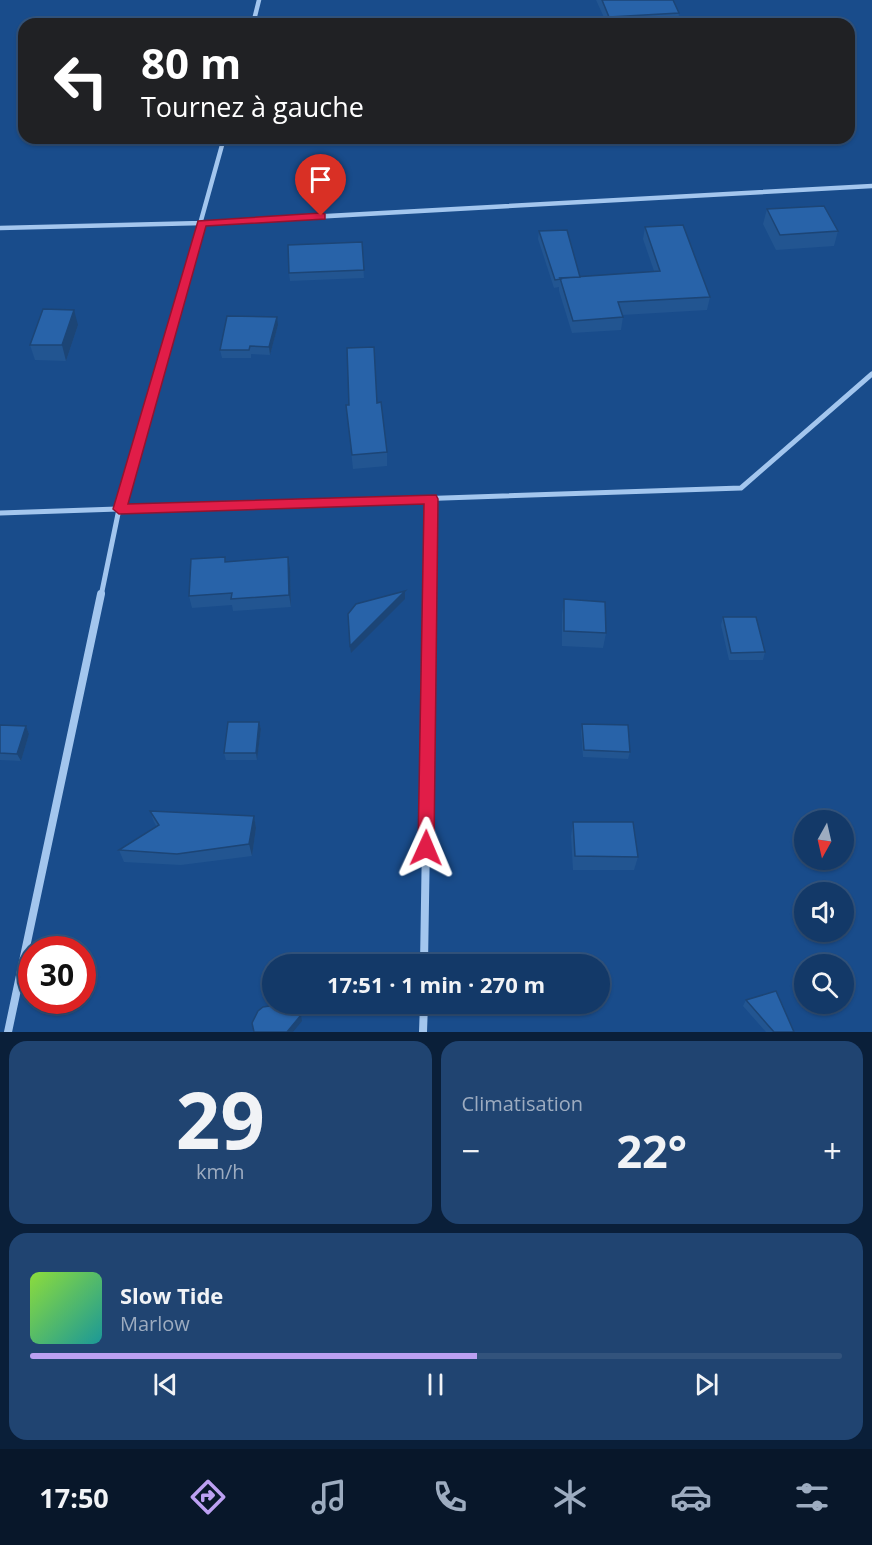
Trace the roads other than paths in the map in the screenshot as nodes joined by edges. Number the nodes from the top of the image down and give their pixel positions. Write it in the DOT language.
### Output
graph roads {
  1 [pos="259,0"];
  2 [pos="254,18"];
  3 [pos="222,144"];
  4 [pos="872,186"];
  5 [pos="201,223"];
  6 [pos="0,228"];
  7 [pos="872,374"];
  8 [pos="431,499"];
  9 [pos="119,509"];
  10 [pos="0,513"];
  11 [pos="424,954"];
  12 [pos="424,1014"];
  13 [pos="8,1032"];
  14 [pos="423,1032"];
  1 -- 2 [label="street"];
  3 -- 5 [label="street"];
  4 -- 5 [label="street"];
  5 -- 6 [label="street"];
  5 -- 9 [label="street"];
  7 -- 8 [label="street"];
  8 -- 9 [label="street"];
  8 -- 11 [label="street"];
  9 -- 10 [label="street"];
  9 -- 13 [label="street"];
  12 -- 14 [label="street"];
}
